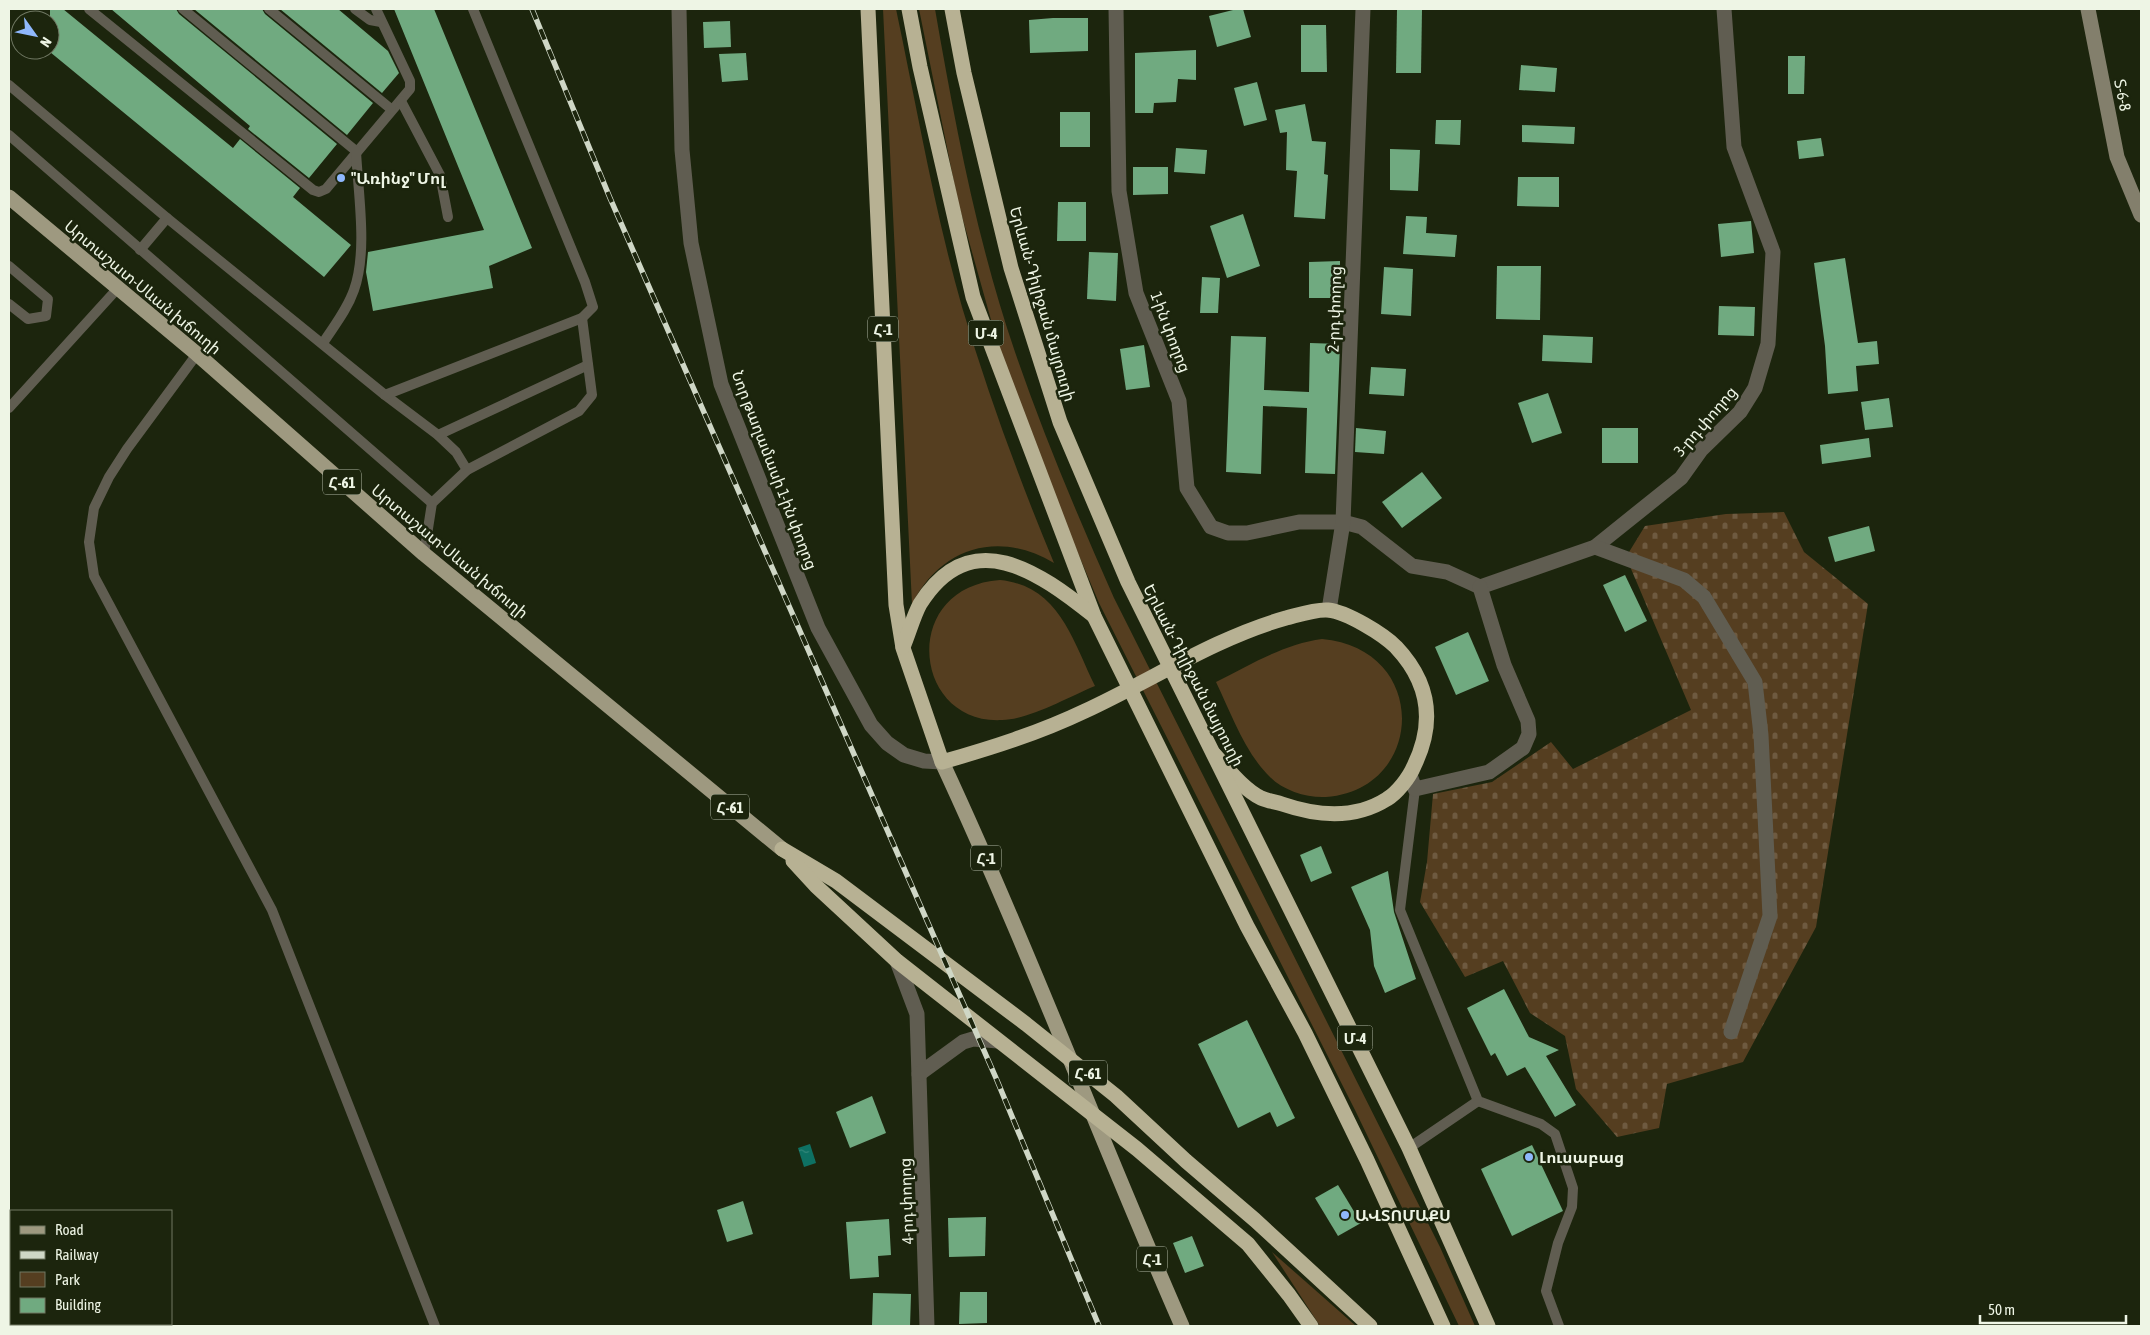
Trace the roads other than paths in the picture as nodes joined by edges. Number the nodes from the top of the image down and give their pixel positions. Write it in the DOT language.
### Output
graph roads {
  1 [pos="89,9"];
  2 [pos="183,9"];
  3 [pos="269,9"];
  4 [pos="355,9"];
  5 [pos="376,9"];
  6 [pos="473,9"];
  7 [pos="679,9"];
  8 [pos="868,9"];
  9 [pos="910,9"];
  10 [pos="952,9"];
  11 [pos="1116,9"];
  12 [pos="1363,9"];
  13 [pos="1724,9"];
  14 [pos="2088,9"];
  15 [pos="381,22"];
  16 [pos="9,85"];
  17 [pos="401,101"];
  18 [pos="391,109"];
  19 [pos="9,135"];
  20 [pos="356,151"];
  21 [pos="9,196"];
  22 [pos="2141,215"];
  23 [pos="448,216"];
  24 [pos="167,218"];
  25 [pos="140,250"];
  26 [pos="9,266"];
  27 [pos="118,288"];
  28 [pos="9,304"];
  29 [pos="582,318"];
  30 [pos="322,344"];
  31 [pos="197,354"];
  32 [pos="588,364"];
  33 [pos="385,395"];
  34 [pos="9,408"];
  35 [pos="438,435"];
  36 [pos="467,470"];
  37 [pos="432,503"];
  38 [pos="1343,522"];
  39 [pos="1595,547"];
  40 [pos="424,554"];
  41 [pos="1480,587"];
  42 [pos="1329,610"];
  43 [pos="1094,616"];
  44 [pos="903,648"];
  45 [pos="1214,754"];
  46 [pos="942,762"];
  47 [pos="1413,782"];
  48 [pos="782,849"];
  49 [pos="897,961"];
  50 [pos="1731,1032"];
  51 [pos="998,1041"];
  52 [pos="919,1074"];
  53 [pos="1478,1100"];
  54 [pos="1409,1148"];
  55 [pos="435,1326"];
  56 [pos="927,1326"];
  57 [pos="1182,1326"];
  58 [pos="1311,1326"];
  59 [pos="1370,1326"];
  60 [pos="1443,1326"];
  61 [pos="1488,1326"];
  62 [pos="1559,1326"];
  1 -- 20 [label="lane"];
  2 -- 20 [label="lane"];
  3 -- 18 [label="lane"];
  4 -- 15 [label="lane"];
  5 -- 15 [label="lane"];
  6 -- 29 [label="lane"];
  7 -- 46 [label="street, Նոր թաղամասի 1-ին փողոց"];
  8 -- 44 [label="highway, Հ-1"];
  9 -- 43 [label="highway, Մ-4"];
  10 -- 45 [label="highway, Երևան-Դիլիջան մայրուղի / Մ-4"];
  11 -- 38 [label="street, 1-ին փողոց"];
  12 -- 38 [label="street, 2-րդ փողոց"];
  13 -- 39 [label="street, 3-րդ փողոց"];
  14 -- 22 [label="street, Տ-6-8 / Տ-6-8"];
  15 -- 17 [label="lane"];
  16 -- 24 [label="lane"];
  17 -- 18 [label="lane"];
  17 -- 23 [label="lane"];
  18 -- 20 [label="lane"];
  19 -- 25 [label="lane"];
  20 -- 30 [label="lane"];
  21 -- 27 [label="main road, Արտաշատ-Սևան խճուղի / Հ-61"];
  24 -- 25 [label="lane"];
  24 -- 30 [label="lane"];
  25 -- 37 [label="lane"];
  26 -- 28 [label="lane"];
  27 -- 31 [label="main road, Արտաշատ-Սևան խճուղի / Հ-61"];
  27 -- 34 [label="lane"];
  29 -- 32 [label="lane"];
  29 -- 33 [label="lane"];
  30 -- 33 [label="lane"];
  31 -- 40 [label="main road, Արտաշատ-Սևան խճուղի / Հ-61"];
  31 -- 55 [label="lane"];
  32 -- 35 [label="lane"];
  32 -- 36 [label="lane"];
  33 -- 35 [label="lane"];
  35 -- 36 [label="lane"];
  36 -- 37 [label="lane"];
  37 -- 40 [label="lane"];
  38 -- 41 [label="street"];
  38 -- 42 [label="street, 2-րդ փողոց"];
  39 -- 41 [label="street, 3-րդ փողոց"];
  39 -- 50 [label="street"];
  40 -- 48 [label="main road, Արտաշատ-Սևան խճուղի / Հ-61"];
  41 -- 47 [label="street"];
  42 -- 46 [label="highway"];
  42 -- 47 [label="highway"];
  43 -- 44 [label="highway"];
  43 -- 60 [label="highway, Մ-4"];
  44 -- 46 [label="highway, Հ-1"];
  45 -- 47 [label="highway"];
  45 -- 54 [label="highway, Երևան-Դիլիջան մայրուղի / Մ-4"];
  46 -- 57 [label="main road, Հ-1"];
  47 -- 53 [label="lane"];
  48 -- 49 [label="highway, Հ-61"];
  48 -- 59 [label="highway, Հ-61"];
  49 -- 51 [label="highway, Հ-61"];
  49 -- 52 [label="street, 4-րդ փողոց"];
  51 -- 52 [label="street"];
  51 -- 58 [label="highway, Հ-61"];
  52 -- 56 [label="street, 4-րդ փողոց"];
  53 -- 54 [label="lane"];
  53 -- 62 [label="lane"];
  54 -- 61 [label="highway, Երևան-Դիլիջան մայրուղի / Մ-4"];
}
